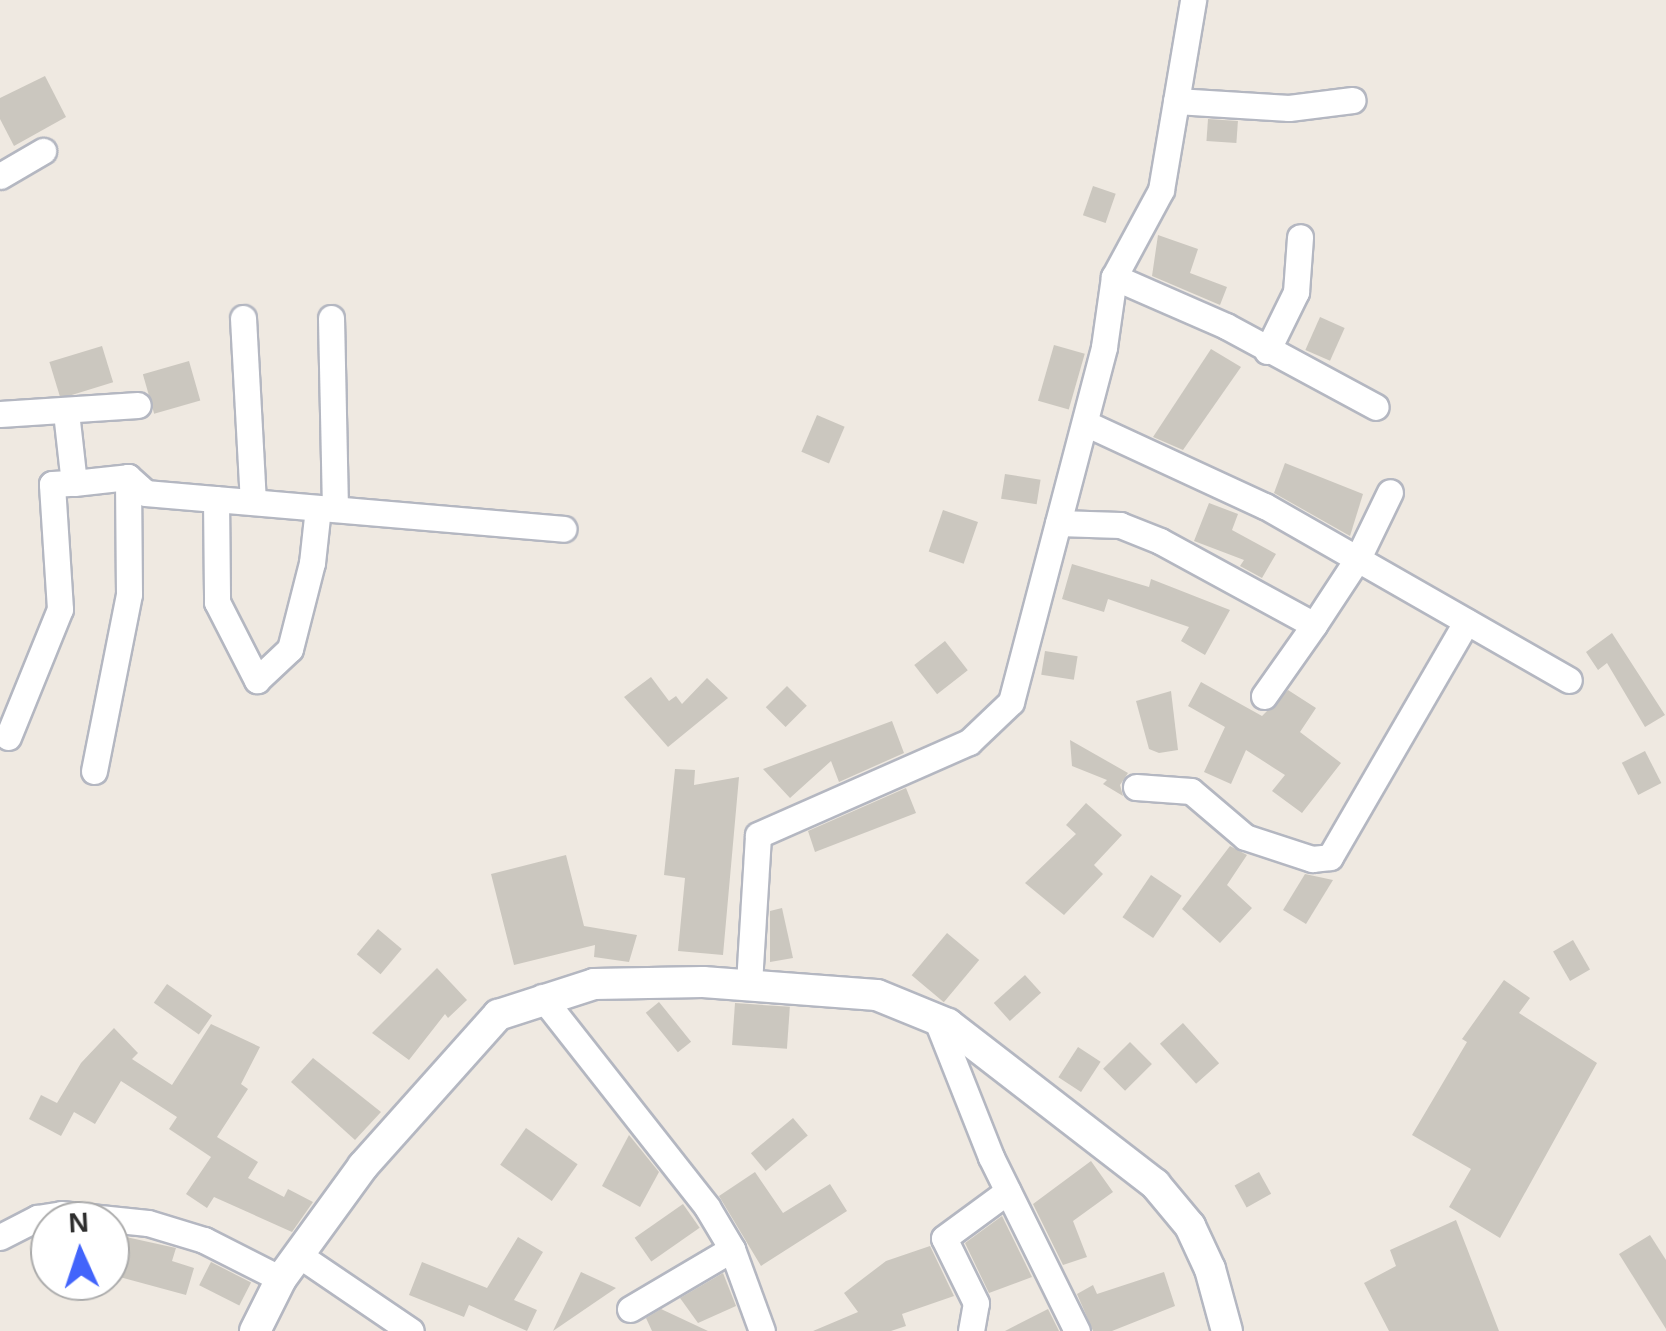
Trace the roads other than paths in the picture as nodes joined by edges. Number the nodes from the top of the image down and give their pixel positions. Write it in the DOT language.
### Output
graph roads {
  1 [pos="1193,0"];
  2 [pos="1352,100"];
  3 [pos="1176,101"];
  4 [pos="43,151"];
  5 [pos="0,176"];
  6 [pos="1300,237"];
  7 [pos="1114,277"];
  8 [pos="243,318"];
  9 [pos="331,318"];
  10 [pos="1267,351"];
  11 [pos="138,404"];
  12 [pos="1376,407"];
  13 [pos="66,412"];
  14 [pos="0,414"];
  15 [pos="1085,423"];
  16 [pos="128,477"];
  17 [pos="74,483"];
  18 [pos="1390,492"];
  19 [pos="216,499"];
  20 [pos="253,502"];
  21 [pos="327,508"];
  22 [pos="1058,523"];
  23 [pos="563,530"];
  24 [pos="1358,558"];
  25 [pos="1466,622"];
  26 [pos="1314,625"];
  27 [pos="1569,680"];
  28 [pos="1264,696"];
  29 [pos="8,737"];
  30 [pos="94,771"];
  31 [pos="1136,788"];
  32 [pos="750,982"];
  33 [pos="542,997"];
  34 [pos="936,1018"];
  35 [pos="1008,1191"];
  36 [pos="0,1237"];
  37 [pos="732,1249"];
  38 [pos="290,1267"];
  39 [pos="630,1309"];
  40 [pos="255,1331"];
  41 [pos="412,1331"];
  42 [pos="762,1331"];
  43 [pos="971,1331"];
  44 [pos="1078,1331"];
  45 [pos="1226,1331"];
  1 -- 3 [label="street"];
  2 -- 3 [label="street"];
  3 -- 7 [label="street"];
  4 -- 5 [label="street"];
  6 -- 10 [label="street"];
  7 -- 10 [label="street"];
  7 -- 15 [label="street"];
  8 -- 20 [label="street"];
  9 -- 21 [label="street"];
  10 -- 12 [label="street"];
  11 -- 13 [label="street"];
  13 -- 14 [label="street"];
  13 -- 17 [label="street"];
  15 -- 22 [label="street"];
  15 -- 24 [label="street"];
  16 -- 17 [label="street"];
  16 -- 19 [label="street"];
  16 -- 30 [label="street"];
  17 -- 29 [label="street"];
  18 -- 24 [label="street"];
  19 -- 20 [label="street"];
  19 -- 21 [label="street"];
  20 -- 21 [label="street"];
  21 -- 23 [label="street"];
  22 -- 26 [label="street"];
  22 -- 32 [label="street"];
  24 -- 25 [label="street"];
  24 -- 26 [label="street"];
  25 -- 27 [label="street"];
  25 -- 31 [label="street"];
  26 -- 28 [label="street"];
  32 -- 33 [label="street"];
  32 -- 34 [label="street"];
  33 -- 37 [label="street"];
  33 -- 38 [label="street"];
  34 -- 35 [label="street"];
  34 -- 45 [label="street"];
  35 -- 43 [label="street"];
  35 -- 44 [label="street"];
  36 -- 38 [label="street"];
  37 -- 39 [label="street"];
  37 -- 42 [label="street"];
  38 -- 40 [label="street"];
  38 -- 41 [label="street"];
}
